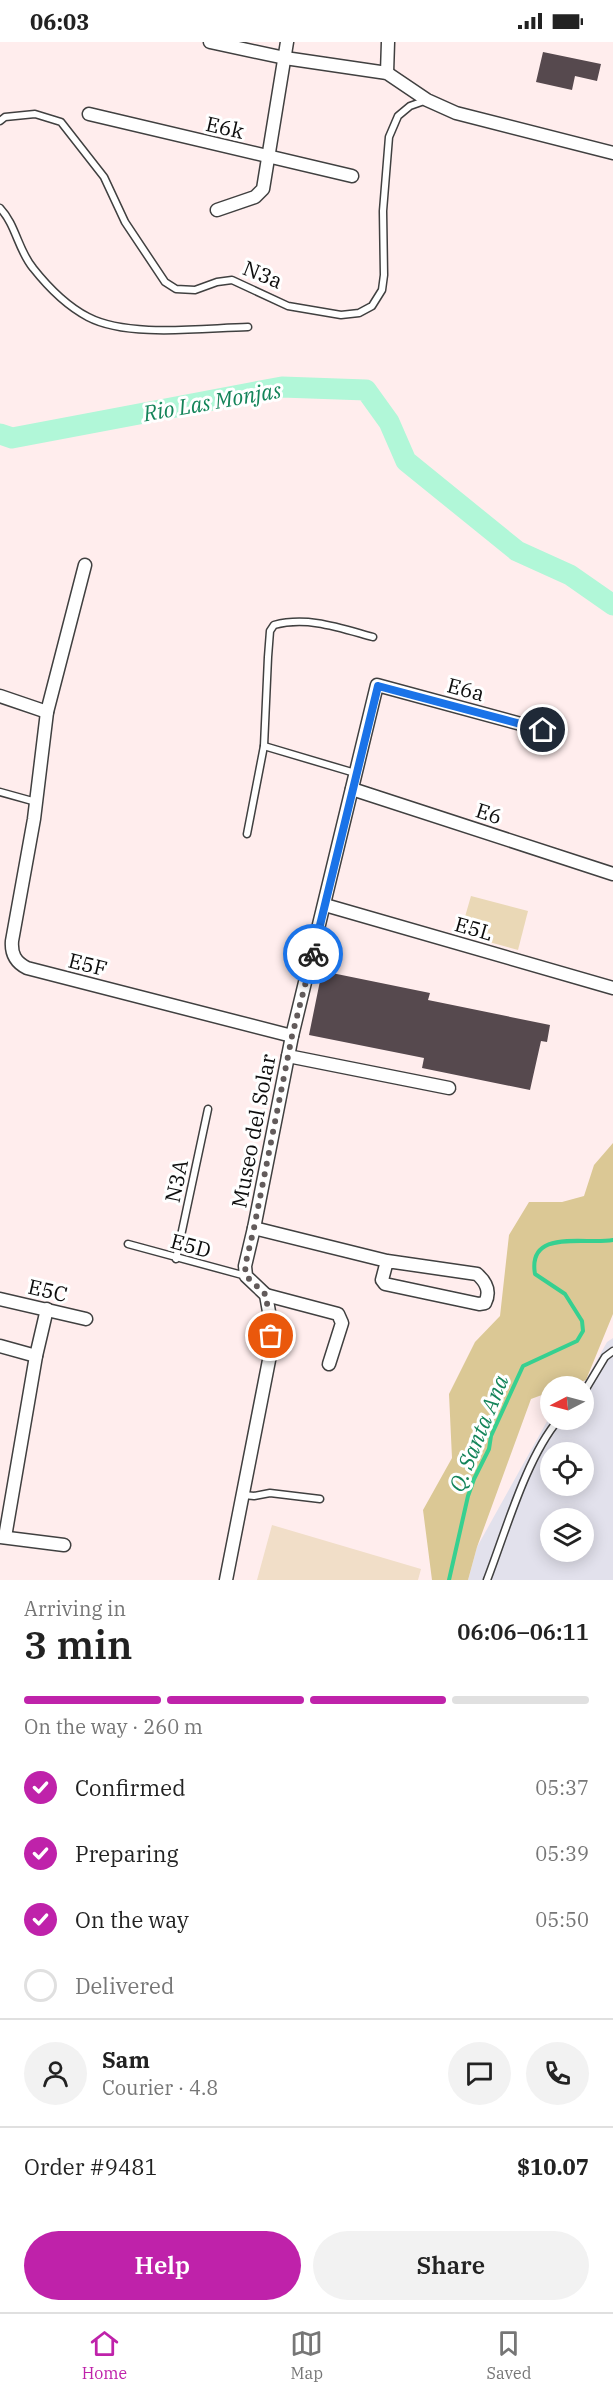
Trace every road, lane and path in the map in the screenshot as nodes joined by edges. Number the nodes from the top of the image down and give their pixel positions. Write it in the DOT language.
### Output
graph roads {
  1 [pos="210,42"];
  2 [pos="287,42"];
  3 [pos="388,42"];
  4 [pos="285,57"];
  5 [pos="387,73"];
  6 [pos="428,100"];
  7 [pos="89,114"];
  8 [pos="0,121"];
  9 [pos="613,153"];
  10 [pos="267,157"];
  11 [pos="352,176"];
  12 [pos="0,208"];
  13 [pos="217,210"];
  14 [pos="248,327"];
  15 [pos="85,565"];
  16 [pos="373,637"];
  17 [pos="378,686"];
  18 [pos="0,696"];
  19 [pos="47,712"];
  20 [pos="543,730"];
  21 [pos="264,746"];
  22 [pos="355,773"];
  23 [pos="352,789"];
  24 [pos="0,792"];
  25 [pos="36,801"];
  26 [pos="247,834"];
  27 [pos="613,874"];
  28 [pos="325,905"];
  29 [pos="613,988"];
  30 [pos="292,1036"];
  31 [pos="288,1056"];
  32 [pos="449,1089"];
  33 [pos="208,1109"];
  34 [pos="254,1228"];
  35 [pos="128,1244"];
  36 [pos="176,1259"];
  37 [pos="387,1262"];
  38 [pos="246,1276"];
  39 [pos="266,1295"];
  40 [pos="0,1299"];
  41 [pos="47,1309"];
  42 [pos="86,1319"];
  43 [pos="0,1346"];
  44 [pos="613,1351"];
  45 [pos="36,1356"];
  46 [pos="329,1364"];
  47 [pos="593,1376"];
  48 [pos="550,1430"];
  49 [pos="0,1486"];
  50 [pos="13,1486"];
  51 [pos="244,1495"];
  52 [pos="320,1498"];
  53 [pos="3,1537"];
  54 [pos="64,1545"];
  55 [pos="226,1580"];
  56 [pos="487,1580"];
  1 -- 4 [label="street"];
  2 -- 4 [label="street"];
  3 -- 5 [label="street"];
  4 -- 5 [label="street"];
  4 -- 10 [label="street"];
  5 -- 6 [label="street"];
  6 -- 8 [label="lane, N3a"];
  6 -- 9 [label="street"];
  7 -- 10 [label="street, E6k"];
  10 -- 11 [label="street, E6k"];
  10 -- 13 [label="street"];
  12 -- 14 [label="lane"];
  15 -- 19 [label="street, E5F"];
  16 -- 21 [label="lane"];
  17 -- 20 [label="street, E6a"];
  17 -- 22 [label="street, Museo del Solar"];
  18 -- 19 [label="street"];
  19 -- 25 [label="street, E5F"];
  21 -- 22 [label="lane"];
  21 -- 26 [label="lane"];
  22 -- 23 [label="street, Museo del Solar"];
  23 -- 27 [label="street, E6"];
  23 -- 28 [label="street, Museo del Solar"];
  24 -- 25 [label="lane"];
  25 -- 30 [label="street, E5F"];
  28 -- 29 [label="street, E5L"];
  28 -- 30 [label="street, Museo del Solar"];
  30 -- 31 [label="street, Museo del Solar"];
  31 -- 32 [label="street"];
  31 -- 34 [label="street, Museo del Solar"];
  33 -- 36 [label="lane, N3A"];
  34 -- 37 [label="street"];
  34 -- 38 [label="street, Museo del Solar"];
  35 -- 36 [label="lane, E5D"];
  36 -- 38 [label="lane, E5D"];
  37 -- 37 [label="street"];
  38 -- 39 [label="street"];
  39 -- 46 [label="street"];
  39 -- 51 [label="street"];
  40 -- 41 [label="street, E5C"];
  41 -- 42 [label="street, E5C"];
  41 -- 45 [label="street"];
  43 -- 45 [label="street"];
  44 -- 47 [label="lane"];
  45 -- 50 [label="street"];
  48 -- 56 [label="lane"];
  49 -- 50 [label="street"];
  50 -- 53 [label="street"];
  51 -- 52 [label="lane"];
  51 -- 55 [label="street"];
  53 -- 54 [label="street"];
}
